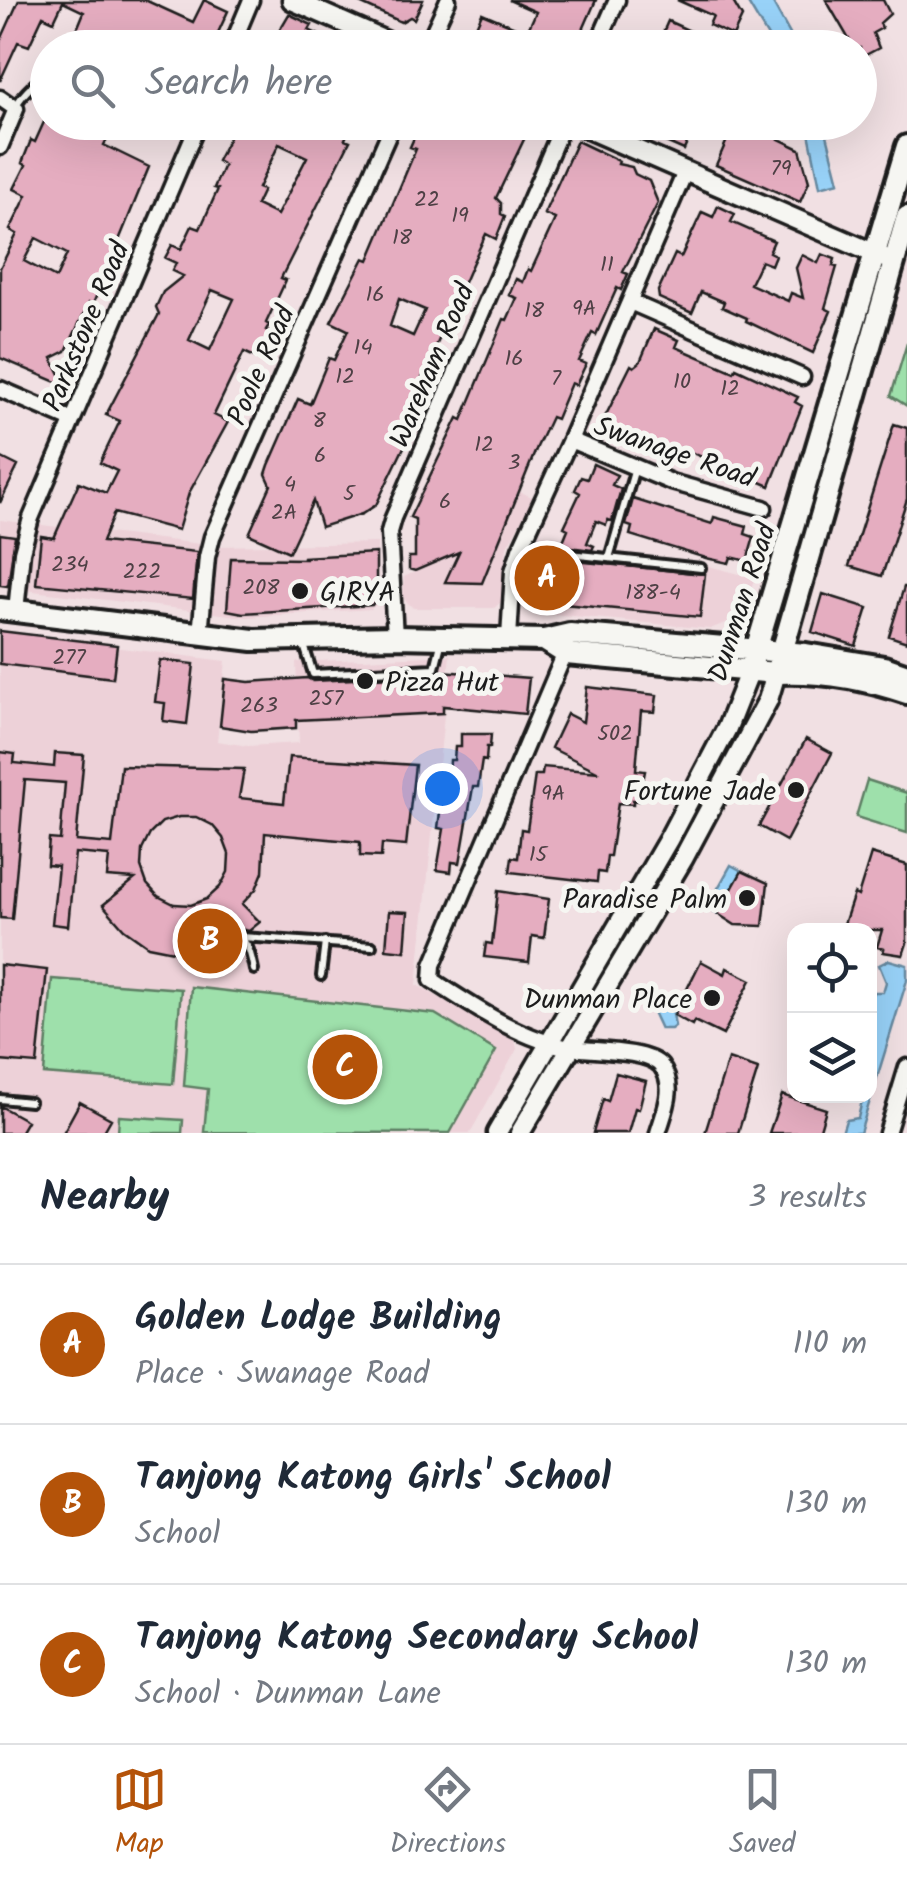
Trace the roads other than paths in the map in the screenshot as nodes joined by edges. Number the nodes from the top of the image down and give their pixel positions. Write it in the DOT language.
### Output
graph roads {
  1 [pos="252,0"];
  2 [pos="292,0"];
  3 [pos="448,0"];
  4 [pos="617,0"];
  5 [pos="239,30"];
  6 [pos="360,30"];
  7 [pos="434,30"];
  8 [pos="604,30"];
  9 [pos="30,88"];
  10 [pos="0,98"];
  11 [pos="15,107"];
  12 [pos="191,140"];
  13 [pos="386,140"];
  14 [pos="556,140"];
  15 [pos="613,140"];
  16 [pos="907,146"];
  17 [pos="0,147"];
  18 [pos="685,172"];
  19 [pos="907,217"];
  20 [pos="884,258"];
  21 [pos="630,302"];
  22 [pos="802,377"];
  23 [pos="0,390"];
  24 [pos="72,420"];
  25 [pos="570,440"];
  26 [pos="635,468"];
  27 [pos="764,508"];
  28 [pos="520,549"];
  29 [pos="609,558"];
  30 [pos="701,568"];
  31 [pos="8,610"];
  32 [pos="200,635"];
  33 [pos="395,638"];
  34 [pos="442,638"];
  35 [pos="509,638"];
  36 [pos="302,641"];
  37 [pos="568,644"];
  38 [pos="753,660"];
  39 [pos="778,663"];
  40 [pos="907,674"];
  41 [pos="907,692"];
  42 [pos="242,937"];
  43 [pos="325,942"];
  44 [pos="372,946"];
  45 [pos="212,967"];
  46 [pos="254,970"];
  47 [pos="320,976"];
  48 [pos="561,1046"];
  49 [pos="907,1067"];
  50 [pos="0,1099"];
  51 [pos="30,1102"];
  52 [pos="498,1133"];
  53 [pos="520,1133"];
  54 [pos="658,1133"];
  55 [pos="887,1133"];
  1 -- 5 [label="street"];
  2 -- 6 [label="street"];
  3 -- 7 [label="street"];
  4 -- 8 [label="street"];
  9 -- 11 [label="lane"];
  10 -- 11 [label="street"];
  11 -- 17 [label="street"];
  12 -- 24 [label="street, Parkstone Road"];
  13 -- 32 [label="street, Poole Road"];
  14 -- 33 [label="street, Wareham Road"];
  15 -- 18 [label="street"];
  16 -- 20 [label="main road, Dunman Road"];
  18 -- 20 [label="street"];
  18 -- 21 [label="street, Swanage Road"];
  19 -- 20 [label="main road, Dunman Road"];
  20 -- 38 [label="main road, Dunman Road"];
  20 -- 39 [label="main road, Dunman Road"];
  21 -- 22 [label="street"];
  21 -- 25 [label="street, Swanage Road"];
  23 -- 24 [label="street"];
  24 -- 31 [label="street, Parkstone Road"];
  25 -- 26 [label="street, Swanage Road"];
  25 -- 28 [label="street, Swanage Road"];
  26 -- 27 [label="street, Swanage Road"];
  26 -- 29 [label="lane"];
  28 -- 29 [label="lane"];
  28 -- 35 [label="street, Swanage Road"];
  29 -- 30 [label="lane"];
  31 -- 32 [label="main road"];
  32 -- 36 [label="main road"];
  33 -- 34 [label="main road"];
  33 -- 36 [label="main road"];
  34 -- 35 [label="main road"];
  34 -- 36 [label="lane"];
  35 -- 37 [label="main road"];
  37 -- 38 [label="main road"];
  37 -- 48 [label="street"];
  38 -- 39 [label="main road"];
  38 -- 48 [label="street, Dunman Road"];
  39 -- 40 [label="main road"];
  39 -- 41 [label="main road"];
  39 -- 48 [label="street, Dunman Road"];
  42 -- 43 [label="lane"];
  42 -- 45 [label="lane"];
  42 -- 46 [label="lane"];
  43 -- 44 [label="lane"];
  43 -- 47 [label="lane"];
  48 -- 52 [label="street, Dunman Road"];
  48 -- 53 [label="street, Dunman Road"];
  48 -- 54 [label="street"];
  49 -- 55 [label="street"];
  50 -- 51 [label="lane"];
}
